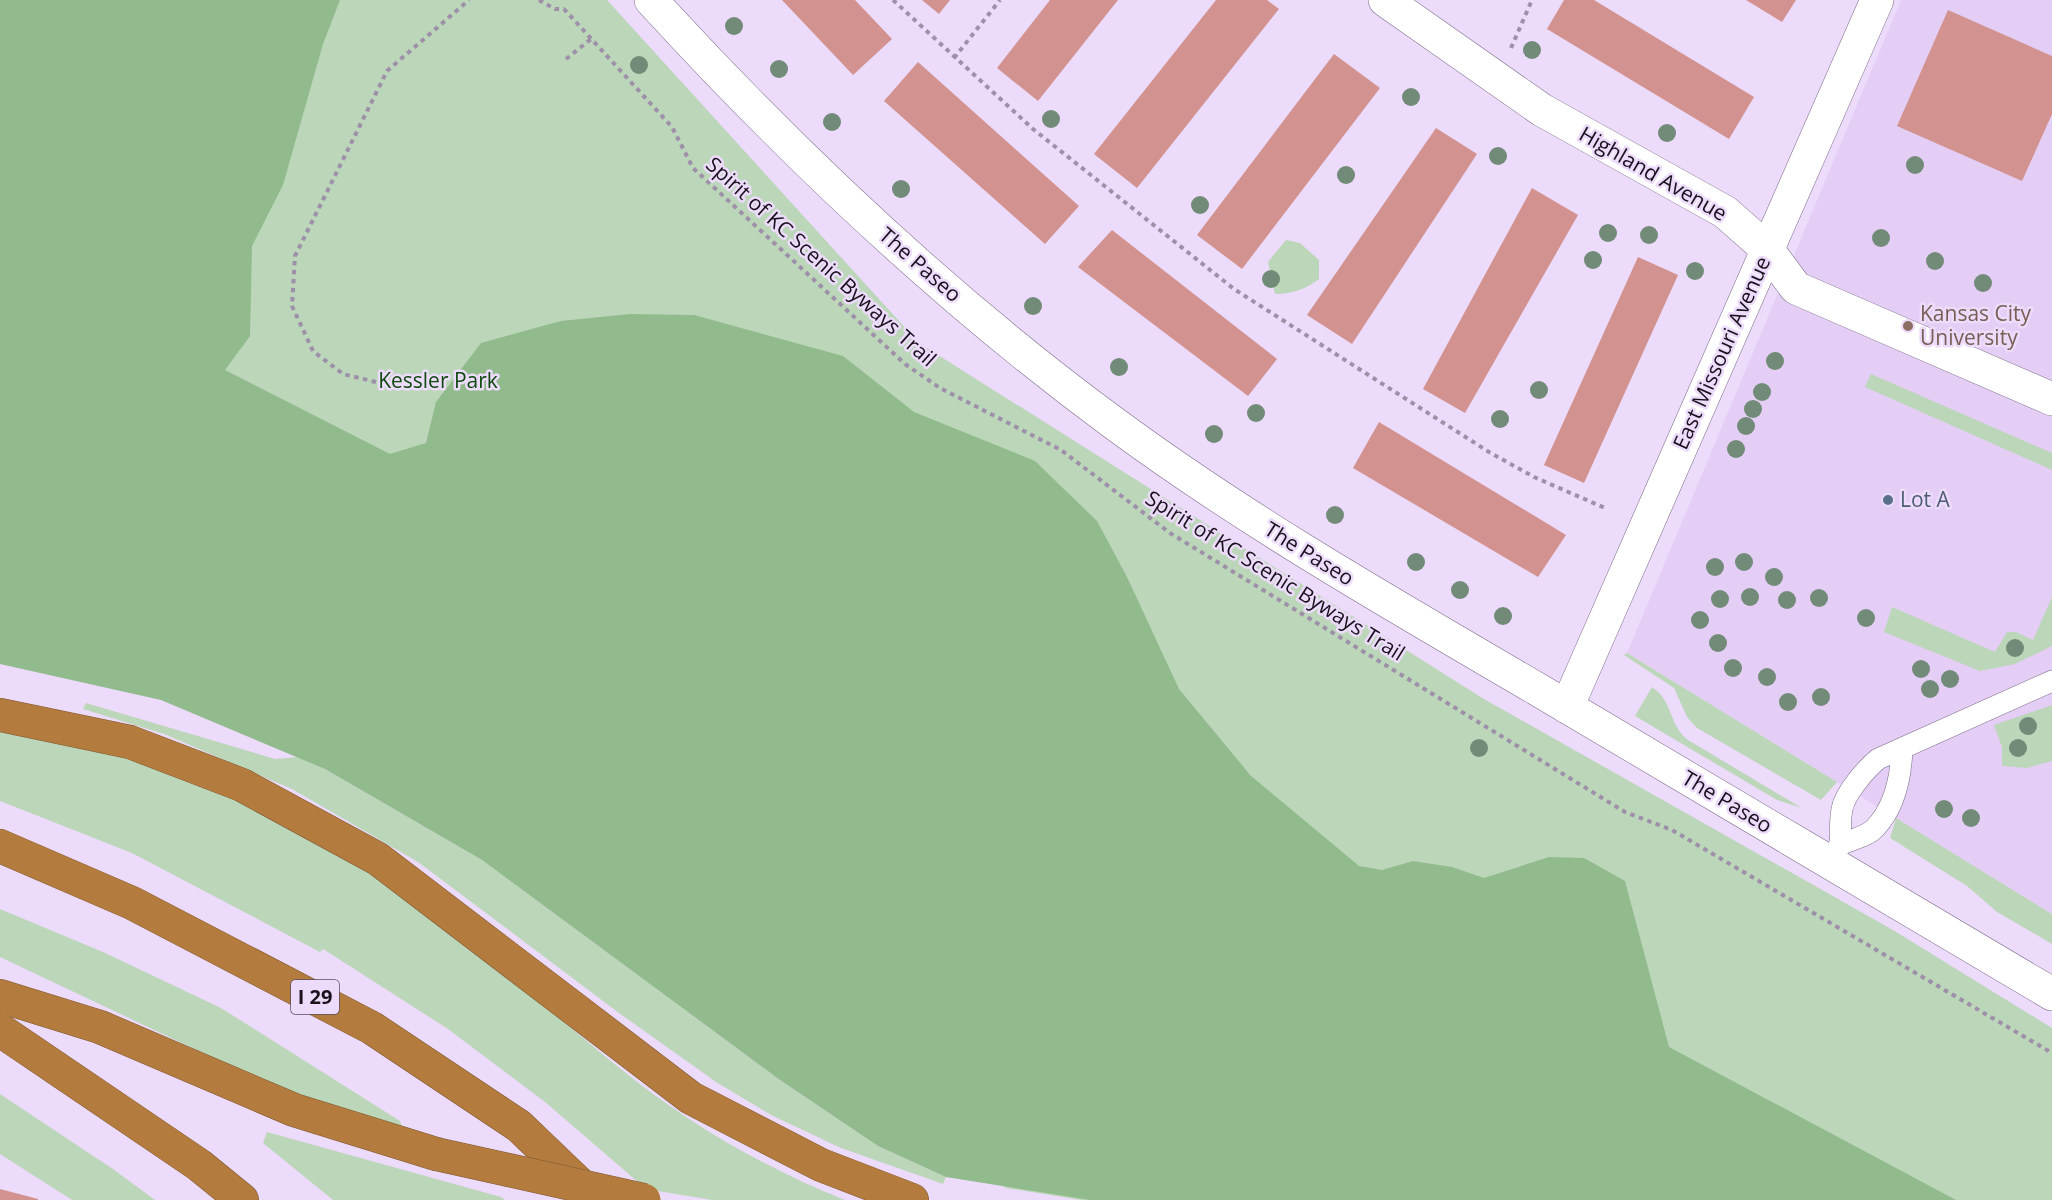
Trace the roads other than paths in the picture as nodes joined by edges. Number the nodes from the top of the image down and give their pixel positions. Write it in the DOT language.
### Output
graph roads {
  1 [pos="651,0"];
  2 [pos="1384,0"];
  3 [pos="1877,0"];
  4 [pos="1767,249"];
  5 [pos="2052,399"];
  6 [pos="2052,681"];
  7 [pos="1567,707"];
  8 [pos="0,715"];
  9 [pos="1902,749"];
  10 [pos="0,846"];
  11 [pos="1836,854"];
  12 [pos="2052,994"];
  13 [pos="0,996"];
  14 [pos="0,1030"];
  15 [pos="242,1200"];
  16 [pos="597,1200"];
  17 [pos="644,1200"];
  18 [pos="912,1200"];
  1 -- 7 [label="street, The Paseo"];
  2 -- 4 [label="street, Highland Avenue"];
  3 -- 4 [label="street, East Missouri Avenue"];
  4 -- 5 [label="street, Highland Avenue"];
  4 -- 7 [label="street, East Missouri Avenue"];
  6 -- 9 [label="lane"];
  7 -- 11 [label="street, The Paseo"];
  8 -- 18 [label="highway"];
  9 -- 11 [label="lane"];
  9 -- 11 [label="lane"];
  10 -- 16 [label="highway, I 29"];
  11 -- 12 [label="street, The Paseo"];
  13 -- 17 [label="highway, bridge"];
  14 -- 15 [label="highway"];
}
